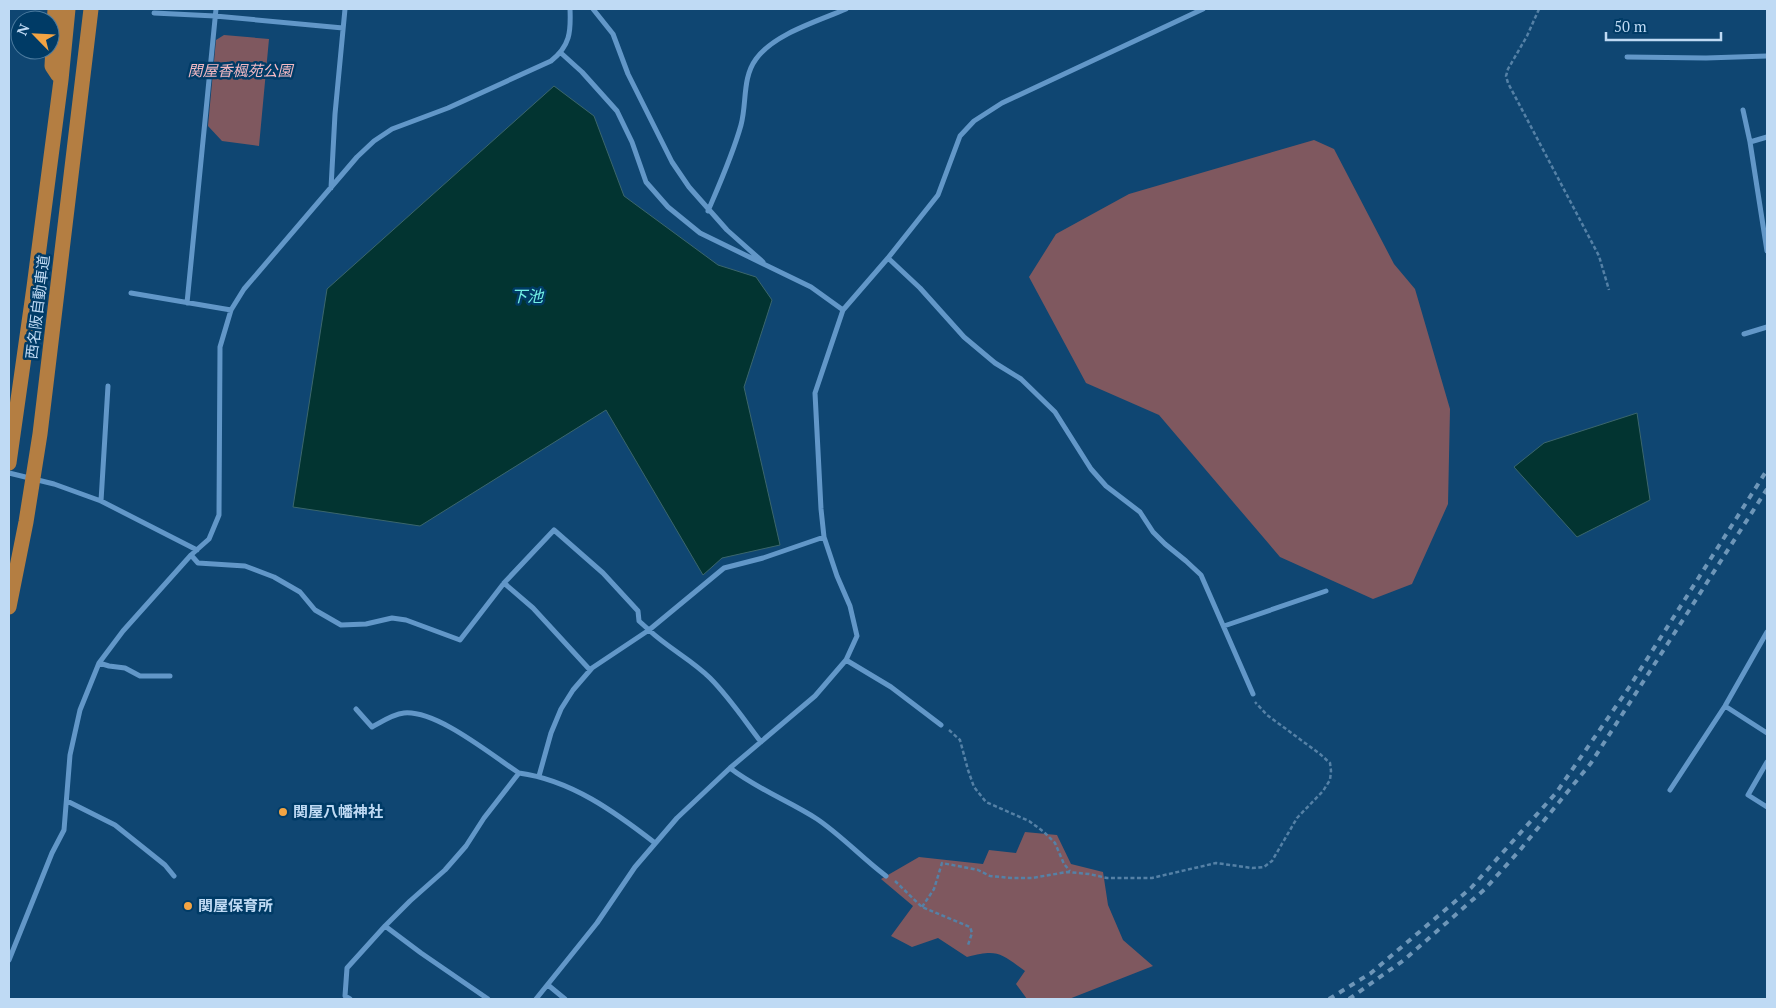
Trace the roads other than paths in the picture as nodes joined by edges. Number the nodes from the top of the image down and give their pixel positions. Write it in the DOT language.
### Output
graph roads {
  1 [pos="55,9"];
  2 [pos="68,9"];
  3 [pos="91,9"];
  4 [pos="216,9"];
  5 [pos="345,9"];
  6 [pos="570,9"];
  7 [pos="594,9"];
  8 [pos="846,9"];
  9 [pos="1203,9"];
  10 [pos="154,13"];
  11 [pos="216,16"];
  12 [pos="343,28"];
  13 [pos="561,53"];
  14 [pos="1767,56"];
  15 [pos="1627,58"];
  16 [pos="61,80"];
  17 [pos="1743,110"];
  18 [pos="1767,137"];
  19 [pos="1750,142"];
  20 [pos="331,188"];
  21 [pos="708,210"];
  22 [pos="1765,220"];
  23 [pos="1767,251"];
  24 [pos="888,258"];
  25 [pos="767,266"];
  26 [pos="131,293"];
  27 [pos="187,303"];
  28 [pos="231,310"];
  29 [pos="843,310"];
  30 [pos="1767,328"];
  31 [pos="1744,334"];
  32 [pos="108,386"];
  33 [pos="9,463"];
  34 [pos="9,473"];
  35 [pos="101,501"];
  36 [pos="824,538"];
  37 [pos="197,550"];
  38 [pos="191,555"];
  39 [pos="504,583"];
  40 [pos="1326,591"];
  41 [pos="9,607"];
  42 [pos="1224,626"];
  43 [pos="649,630"];
  44 [pos="1767,632"];
  45 [pos="846,660"];
  46 [pos="99,663"];
  47 [pos="590,670"];
  48 [pos="170,676"];
  49 [pos="1253,694"];
  50 [pos="1725,706"];
  51 [pos="356,709"];
  52 [pos="942,725"];
  53 [pos="1767,733"];
  54 [pos="761,742"];
  55 [pos="1767,762"];
  56 [pos="730,768"];
  57 [pos="519,773"];
  58 [pos="538,776"];
  59 [pos="1670,790"];
  60 [pos="68,801"];
  61 [pos="1767,807"];
  62 [pos="655,843"];
  63 [pos="174,876"];
  64 [pos="886,876"];
  65 [pos="385,926"];
  66 [pos="9,960"];
  67 [pos="548,985"];
  68 [pos="347,998"];
  69 [pos="488,999"];
  70 [pos="536,999"];
  71 [pos="565,999"];
  1 -- 16 [label="highway"];
  2 -- 16 [label="highway, 西名阪自動車道"];
  3 -- 41 [label="highway, 西名阪自動車道"];
  4 -- 11 [label="street"];
  5 -- 12 [label="street"];
  6 -- 13 [label="street"];
  7 -- 21 [label="street"];
  8 -- 21 [label="street"];
  9 -- 24 [label="street"];
  10 -- 11 [label="street"];
  11 -- 12 [label="street"];
  11 -- 27 [label="street"];
  12 -- 20 [label="street"];
  13 -- 20 [label="street"];
  13 -- 25 [label="street"];
  14 -- 15 [label="street"];
  16 -- 33 [label="highway, 西名阪自動車道"];
  17 -- 19 [label="street"];
  18 -- 19 [label="street"];
  19 -- 22 [label="street"];
  20 -- 28 [label="street"];
  21 -- 25 [label="street"];
  22 -- 23 [label="street"];
  24 -- 29 [label="street"];
  24 -- 42 [label="street"];
  25 -- 29 [label="street"];
  26 -- 27 [label="street"];
  27 -- 28 [label="street"];
  28 -- 37 [label="street"];
  29 -- 36 [label="street"];
  30 -- 31 [label="street"];
  32 -- 35 [label="street"];
  34 -- 35 [label="street"];
  35 -- 37 [label="street"];
  36 -- 43 [label="street"];
  36 -- 45 [label="street"];
  37 -- 38 [label="street"];
  38 -- 39 [label="street"];
  38 -- 46 [label="street"];
  39 -- 43 [label="street"];
  39 -- 47 [label="street"];
  40 -- 42 [label="street"];
  42 -- 49 [label="street"];
  43 -- 47 [label="street"];
  43 -- 54 [label="street"];
  44 -- 50 [label="street"];
  45 -- 52 [label="street"];
  45 -- 54 [label="street"];
  46 -- 48 [label="street"];
  46 -- 60 [label="street"];
  47 -- 58 [label="street"];
  50 -- 53 [label="street"];
  50 -- 59 [label="street"];
  51 -- 57 [label="street"];
  54 -- 56 [label="street"];
  55 -- 61 [label="street"];
  56 -- 62 [label="street"];
  56 -- 64 [label="street"];
  57 -- 58 [label="street"];
  57 -- 65 [label="street"];
  58 -- 62 [label="street"];
  60 -- 63 [label="street"];
  60 -- 66 [label="street"];
  62 -- 67 [label="street"];
  65 -- 68 [label="street"];
  65 -- 69 [label="street"];
  67 -- 70 [label="street"];
  67 -- 71 [label="street"];
}
